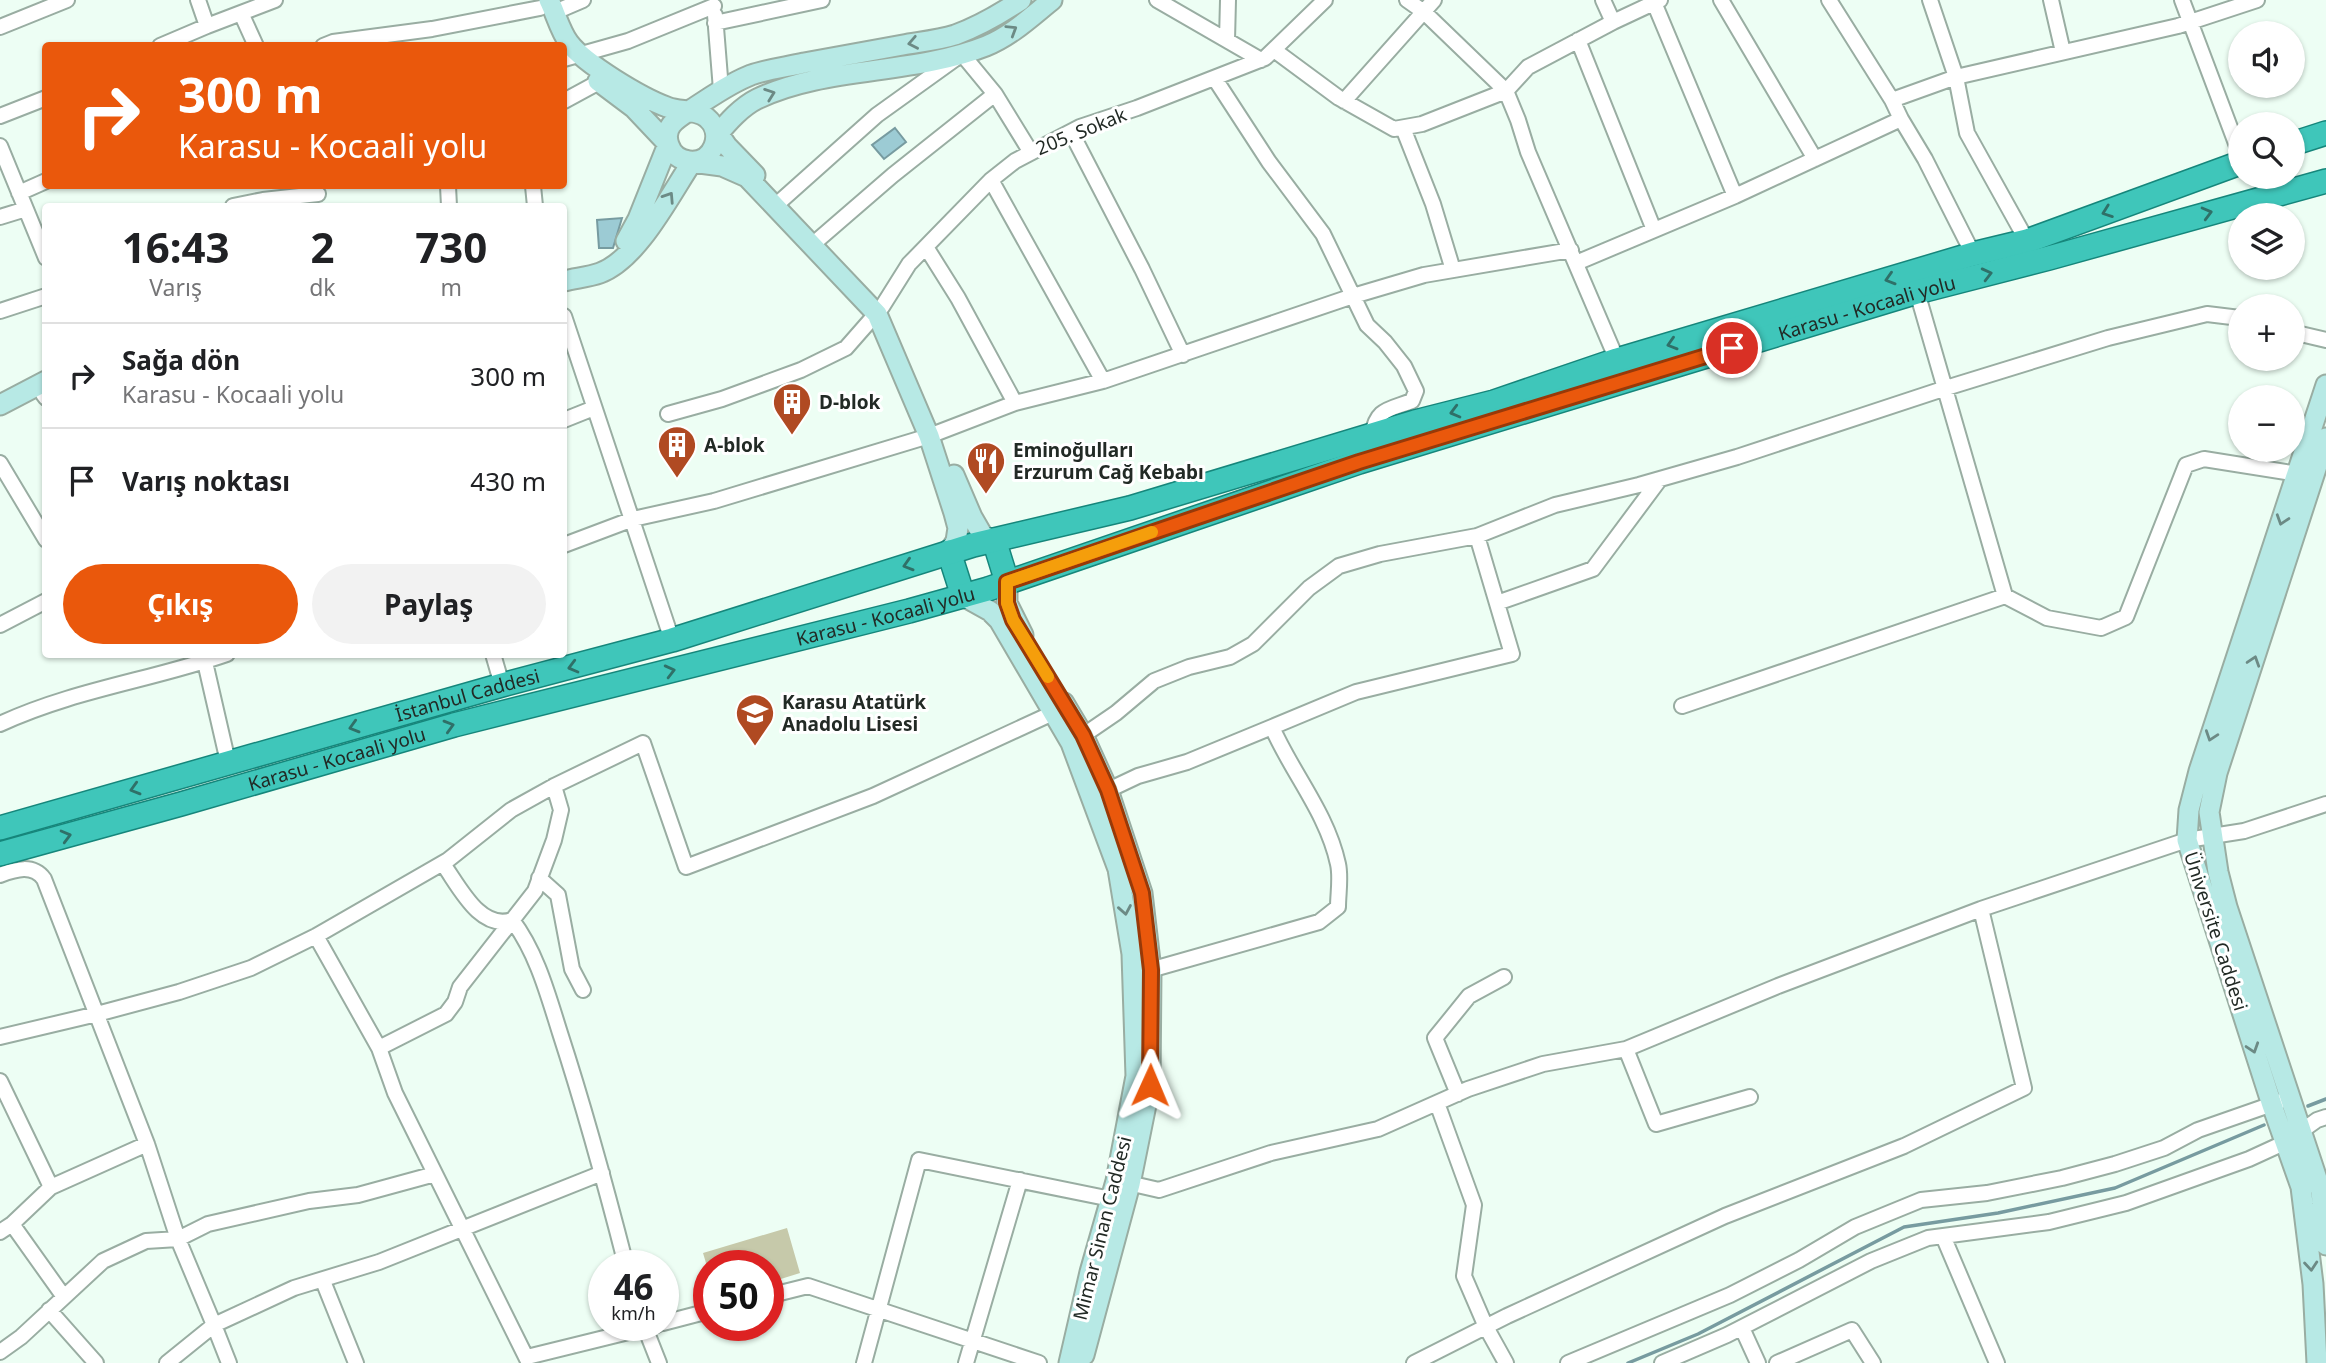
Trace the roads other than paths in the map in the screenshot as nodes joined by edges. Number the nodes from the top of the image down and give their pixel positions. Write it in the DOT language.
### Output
graph roads {
  1 [pos="67,0"];
  2 [pos="198,0"];
  3 [pos="275,0"];
  4 [pos="583,0"];
  5 [pos="822,0"];
  6 [pos="1021,0"];
  7 [pos="1052,0"];
  8 [pos="1157,0"];
  9 [pos="1228,0"];
  10 [pos="1325,0"];
  11 [pos="1407,0"];
  12 [pos="1434,0"];
  13 [pos="1604,0"];
  14 [pos="1721,0"];
  15 [pos="1829,0"];
  16 [pos="1930,0"];
  17 [pos="2051,0"];
  18 [pos="2182,0"];
  19 [pos="2257,0"];
  20 [pos="1656,1"];
  21 [pos="714,3"];
  22 [pos="545,5"];
  23 [pos="37,6"];
  24 [pos="1424,12"];
  25 [pos="241,13"];
  26 [pos="1613,22"];
  27 [pos="2190,22"];
  28 [pos="715,23"];
  29 [pos="979,25"];
  30 [pos="207,26"];
  31 [pos="0,27"];
  32 [pos="1227,40"];
  33 [pos="1578,40"];
  34 [pos="169,42"];
  35 [pos="254,42"];
  36 [pos="333,42"];
  37 [pos="1274,50"];
  38 [pos="2063,52"];
  39 [pos="567,54"];
  40 [pos="962,54"];
  41 [pos="1261,60"];
  42 [pos="1956,77"];
  43 [pos="1215,79"];
  44 [pos="599,82"];
  45 [pos="721,90"];
  46 [pos="1506,91"];
  47 [pos="995,94"];
  48 [pos="42,100"];
  49 [pos="567,100"];
  50 [pos="1892,100"];
  51 [pos="1344,101"];
  52 [pos="687,113"];
  53 [pos="0,117"];
  54 [pos="1901,119"];
  55 [pos="2228,122"];
  56 [pos="1403,128"];
  57 [pos="716,131"];
  58 [pos="1070,132"];
  59 [pos="2326,133"];
  60 [pos="2305,140"];
  61 [pos="668,144"];
  62 [pos="0,146"];
  63 [pos="1030,151"];
  64 [pos="1815,159"];
  65 [pos="692,162"];
  66 [pos="2228,167"];
  67 [pos="991,180"];
  68 [pos="2325,181"];
  69 [pos="42,183"];
  70 [pos="19,192"];
  71 [pos="319,192"];
  72 [pos="1735,196"];
  73 [pos="248,203"];
  74 [pos="778,204"];
  75 [pos="26,209"];
  76 [pos="0,217"];
  77 [pos="1654,230"];
  78 [pos="2027,241"];
  79 [pos="816,242"];
  80 [pos="926,247"];
  81 [pos="42,248"];
  82 [pos="1973,254"];
  83 [pos="1574,257"];
  84 [pos="567,267"];
  85 [pos="1453,270"];
  86 [pos="567,280"];
  87 [pos="1917,292"];
  88 [pos="1353,296"];
  89 [pos="42,297"];
  90 [pos="0,311"];
  91 [pos="879,311"];
  92 [pos="2228,317"];
  93 [pos="567,325"];
  94 [pos="2305,335"];
  95 [pos="2326,340"];
  96 [pos="1183,355"];
  97 [pos="1617,360"];
  98 [pos="1103,381"];
  99 [pos="2326,385"];
  100 [pos="1946,388"];
  101 [pos="42,393"];
  102 [pos="42,394"];
  103 [pos="1015,402"];
  104 [pos="0,405"];
  105 [pos="594,408"];
  106 [pos="667,414"];
  107 [pos="0,417"];
  108 [pos="567,419"];
  109 [pos="933,434"];
  110 [pos="1372,436"];
  111 [pos="2326,438"];
  112 [pos="0,463"];
  113 [pos="2312,476"];
  114 [pos="1660,479"];
  115 [pos="633,519"];
  116 [pos="42,533"];
  117 [pos="1477,536"];
  118 [pos="984,542"];
  119 [pos="567,544"];
  120 [pos="949,552"];
  121 [pos="1007,582"];
  122 [pos="963,596"];
  123 [pos="2005,596"];
  124 [pos="42,603"];
  125 [pos="1497,603"];
  126 [pos="0,625"];
  127 [pos="671,640"];
  128 [pos="203,658"];
  129 [pos="494,658"];
  130 [pos="502,685"];
  131 [pos="1682,706"];
  132 [pos="1055,712"];
  133 [pos="0,724"];
  134 [pos="1272,727"];
  135 [pos="1077,739"];
  136 [pos="228,762"];
  137 [pos="554,786"];
  138 [pos="1100,794"];
  139 [pos="2326,804"];
  140 [pos="0,828"];
  141 [pos="2214,836"];
  142 [pos="2187,840"];
  143 [pos="0,854"];
  144 [pos="443,864"];
  145 [pos="0,875"];
  146 [pos="539,878"];
  147 [pos="1981,909"];
  148 [pos="512,920"];
  149 [pos="316,936"];
  150 [pos="1142,972"];
  151 [pos="1504,977"];
  152 [pos="583,990"];
  153 [pos="97,1014"];
  154 [pos="0,1037"];
  155 [pos="379,1048"];
  156 [pos="1626,1049"];
  157 [pos="0,1081"];
  158 [pos="1458,1094"];
  159 [pos="1749,1097"];
  160 [pos="2281,1101"];
  161 [pos="1437,1103"];
  162 [pos="2326,1116"];
  163 [pos="2294,1137"];
  164 [pos="147,1144"];
  165 [pos="602,1173"];
  166 [pos="435,1174"];
  167 [pos="1020,1180"];
  168 [pos="51,1187"];
  169 [pos="1119,1188"];
  170 [pos="6,1228"];
  171 [pos="464,1228"];
  172 [pos="1942,1236"];
  173 [pos="178,1239"];
  174 [pos="2326,1245"];
  175 [pos="622,1250"];
  176 [pos="323,1281"];
  177 [pos="784,1292"];
  178 [pos="64,1297"];
  179 [pos="49,1310"];
  180 [pos="879,1310"];
  181 [pos="214,1325"];
  182 [pos="1486,1327"];
  183 [pos="1742,1328"];
  184 [pos="972,1340"];
  185 [pos="596,1341"];
  186 [pos="653,1341"];
  187 [pos="0,1352"];
  188 [pos="528,1360"];
  189 [pos="96,1363"];
  190 [pos="167,1363"];
  191 [pos="229,1363"];
  192 [pos="356,1363"];
  193 [pos="659,1363"];
  194 [pos="864,1363"];
  195 [pos="966,1363"];
  196 [pos="1039,1363"];
  197 [pos="1069,1363"];
  198 [pos="1082,1363"];
  199 [pos="1414,1363"];
  200 [pos="1506,1363"];
  201 [pos="1568,1363"];
  202 [pos="1662,1363"];
  203 [pos="1758,1363"];
  204 [pos="1777,1363"];
  205 [pos="1873,1363"];
  206 [pos="1997,1363"];
  207 [pos="2317,1363"];
  1 -- 23 [label="street"];
  2 -- 30 [label="street"];
  3 -- 25 [label="street"];
  4 -- 22 [label="street"];
  5 -- 28 [label="street"];
  6 -- 29 [label="main road"];
  40 -- 7 [label="main road, one-way"];
  8 -- 32 [label="street"];
  9 -- 32 [label="street"];
  10 -- 37 [label="street, 205. Sokak"];
  11 -- 24 [label="street"];
  12 -- 24 [label="street"];
  13 -- 26 [label="street"];
  14 -- 64 [label="street"];
  15 -- 50 [label="street"];
  16 -- 42 [label="street"];
  17 -- 38 [label="street"];
  18 -- 27 [label="street"];
  19 -- 27 [label="street"];
  20 -- 26 [label="street"];
  20 -- 72 [label="street"];
  21 -- 28 [label="street"];
  21 -- 39 [label="street"];
  22 -- 36 [label="street"];
  22 -- 39 [label="main road"];
  23 -- 31 [label="street"];
  24 -- 46 [label="street"];
  24 -- 51 [label="street"];
  25 -- 30 [label="street"];
  25 -- 35 [label="street"];
  26 -- 33 [label="street"];
  27 -- 38 [label="street"];
  27 -- 55 [label="street"];
  28 -- 45 [label="street"];
  29 -- 40 [label="street"];
  29 -- 45 [label="main road, one-way"];
  30 -- 34 [label="street"];
  32 -- 41 [label="street"];
  33 -- 46 [label="street"];
  33 -- 77 [label="street"];
  37 -- 41 [label="street, 205. Sokak"];
  37 -- 51 [label="street"];
  38 -- 42 [label="street"];
  39 -- 44 [label="main road"];
  39 -- 52 [label="main road"];
  40 -- 47 [label="street"];
  57 -- 40 [label="main road, one-way"];
  40 -- 74 [label="street"];
  41 -- 43 [label="street, 205. Sokak"];
  42 -- 50 [label="street"];
  42 -- 78 [label="street"];
  43 -- 58 [label="street, 205. Sokak"];
  43 -- 88 [label="street"];
  44 -- 49 [label="street"];
  44 -- 61 [label="main road"];
  45 -- 52 [label="main road"];
  46 -- 56 [label="street"];
  46 -- 83 [label="street"];
  47 -- 63 [label="street"];
  47 -- 79 [label="street"];
  48 -- 53 [label="street"];
  50 -- 54 [label="street"];
  51 -- 56 [label="street"];
  52 -- 57 [label="main road"];
  52 -- 61 [label="main road"];
  54 -- 64 [label="street"];
  54 -- 82 [label="street"];
  56 -- 85 [label="street"];
  57 -- 65 [label="main road"];
  57 -- 74 [label="main road"];
  58 -- 63 [label="street, 205. Sokak"];
  58 -- 96 [label="street"];
  59 -- 60 [label="highway"];
  61 -- 65 [label="main road"];
  61 -- 84 [label="main road"];
  62 -- 70 [label="street"];
  63 -- 67 [label="street, 205. Sokak"];
  64 -- 72 [label="street"];
  65 -- 74 [label="main road"];
  86 -- 65 [label="main road, one-way"];
  66 -- 78 [label="highway, Karasu - Kocaali yolu, one-way"];
  67 -- 80 [label="street, 205. Sokak"];
  67 -- 98 [label="street"];
  87 -- 68 [label="highway, Karasu - Kocaali yolu, one-way"];
  69 -- 70 [label="street"];
  70 -- 75 [label="street"];
  71 -- 73 [label="street"];
  72 -- 77 [label="street"];
  74 -- 79 [label="main road"];
  75 -- 76 [label="street"];
  75 -- 81 [label="street"];
  77 -- 83 [label="street"];
  78 -- 82 [label="highway, Karasu - Kocaali yolu"];
  79 -- 91 [label="main road"];
  80 -- 91 [label="street, 205. Sokak"];
  80 -- 103 [label="street"];
  82 -- 97 [label="highway, Karasu - Kocaali yolu, one-way"];
  83 -- 85 [label="street"];
  83 -- 97 [label="street"];
  85 -- 88 [label="street"];
  87 -- 100 [label="street"];
  87 -- 121 [label="highway, Karasu - Kocaali yolu"];
  88 -- 96 [label="street"];
  88 -- 110 [label="street"];
  89 -- 90 [label="street"];
  91 -- 106 [label="street, 205. Sokak"];
  91 -- 109 [label="main road"];
  92 -- 100 [label="street"];
  93 -- 105 [label="street"];
  94 -- 95 [label="street"];
  96 -- 98 [label="street"];
  97 -- 110 [label="highway, Karasu - Kocaali yolu, one-way"];
  98 -- 103 [label="street"];
  99 -- 113 [label="main road, Üniversite Caddesi"];
  100 -- 114 [label="street"];
  100 -- 123 [label="street"];
  101 -- 104 [label="main road"];
  102 -- 107 [label="main road"];
  103 -- 109 [label="street"];
  105 -- 108 [label="street"];
  105 -- 115 [label="street"];
  109 -- 115 [label="street"];
  109 -- 118 [label="main road"];
  109 -- 120 [label="main road"];
  110 -- 118 [label="highway, Karasu - Kocaali yolu"];
  111 -- 113 [label="main road"];
  112 -- 116 [label="street"];
  113 -- 123 [label="street"];
  141 -- 113 [label="main road, one-way"];
  113 -- 142 [label="main road, Üniversite Caddesi, one-way"];
  114 -- 117 [label="street"];
  114 -- 125 [label="street"];
  115 -- 119 [label="street"];
  115 -- 127 [label="street"];
  117 -- 125 [label="street"];
  117 -- 135 [label="street"];
  118 -- 120 [label="highway, İstanbul Caddesi"];
  118 -- 121 [label="highway"];
  120 -- 122 [label="highway"];
  120 -- 127 [label="highway, İstanbul Caddesi, one-way"];
  121 -- 122 [label="highway, Karasu - Kocaali yolu"];
  121 -- 135 [label="main road, Mimar Sinan Caddesi"];
  122 -- 132 [label="main road, Mimar Sinan Caddesi"];
  143 -- 122 [label="highway, Karasu - Kocaali yolu, one-way"];
  123 -- 131 [label="street"];
  124 -- 126 [label="street"];
  125 -- 134 [label="street"];
  127 -- 130 [label="highway, İstanbul Caddesi, one-way"];
  128 -- 133 [label="street"];
  128 -- 136 [label="street"];
  129 -- 130 [label="street"];
  130 -- 136 [label="highway, İstanbul Caddesi, one-way"];
  132 -- 135 [label="main road, Mimar Sinan Caddesi"];
  132 -- 137 [label="street"];
  134 -- 138 [label="street"];
  134 -- 150 [label="street"];
  135 -- 138 [label="main road, Mimar Sinan Caddesi"];
  136 -- 140 [label="highway, İstanbul Caddesi, one-way"];
  137 -- 144 [label="street"];
  137 -- 146 [label="street"];
  138 -- 150 [label="main road, Mimar Sinan Caddesi"];
  139 -- 141 [label="street"];
  141 -- 142 [label="street"];
  141 -- 160 [label="main road"];
  142 -- 147 [label="street"];
  142 -- 160 [label="main road, Üniversite Caddesi, one-way"];
  144 -- 148 [label="street"];
  144 -- 149 [label="street"];
  145 -- 153 [label="street"];
  146 -- 148 [label="street"];
  146 -- 152 [label="street"];
  147 -- 156 [label="street"];
  147 -- 182 [label="street"];
  148 -- 155 [label="street"];
  148 -- 165 [label="street"];
  149 -- 153 [label="street"];
  149 -- 155 [label="street"];
  150 -- 169 [label="main road, Mimar Sinan Caddesi"];
  151 -- 158 [label="street"];
  153 -- 154 [label="street"];
  153 -- 164 [label="street"];
  155 -- 166 [label="street"];
  156 -- 158 [label="street"];
  156 -- 159 [label="street"];
  157 -- 168 [label="street"];
  158 -- 161 [label="street"];
  160 -- 163 [label="main road, Üniversite Caddesi"];
  160 -- 201 [label="street"];
  161 -- 169 [label="street"];
  161 -- 182 [label="street"];
  162 -- 163 [label="street"];
  163 -- 172 [label="street"];
  163 -- 174 [label="main road"];
  163 -- 207 [label="main road, Üniversite Caddesi, one-way"];
  164 -- 168 [label="street"];
  164 -- 173 [label="street"];
  165 -- 171 [label="street"];
  165 -- 175 [label="street"];
  166 -- 171 [label="street"];
  166 -- 173 [label="street"];
  167 -- 169 [label="street"];
  167 -- 180 [label="street"];
  167 -- 184 [label="street"];
  168 -- 170 [label="street"];
  169 -- 197 [label="main road, Mimar Sinan Caddesi"];
  169 -- 198 [label="main road, Mimar Sinan Caddesi"];
  170 -- 178 [label="street"];
  171 -- 176 [label="street"];
  171 -- 188 [label="street"];
  172 -- 183 [label="street"];
  172 -- 206 [label="street"];
  173 -- 178 [label="street"];
  173 -- 181 [label="street"];
  176 -- 181 [label="street"];
  176 -- 192 [label="street"];
  177 -- 180 [label="street"];
  178 -- 179 [label="street"];
  179 -- 187 [label="street"];
  179 -- 189 [label="street"];
  180 -- 184 [label="street"];
  180 -- 194 [label="street"];
  181 -- 190 [label="street"];
  181 -- 191 [label="street"];
  182 -- 199 [label="street"];
  182 -- 200 [label="street"];
  183 -- 202 [label="street"];
  183 -- 203 [label="street"];
  184 -- 195 [label="street"];
  184 -- 196 [label="street"];
  185 -- 188 [label="street"];
  186 -- 193 [label="street"];
  204 -- 205 [label="street"];
}
